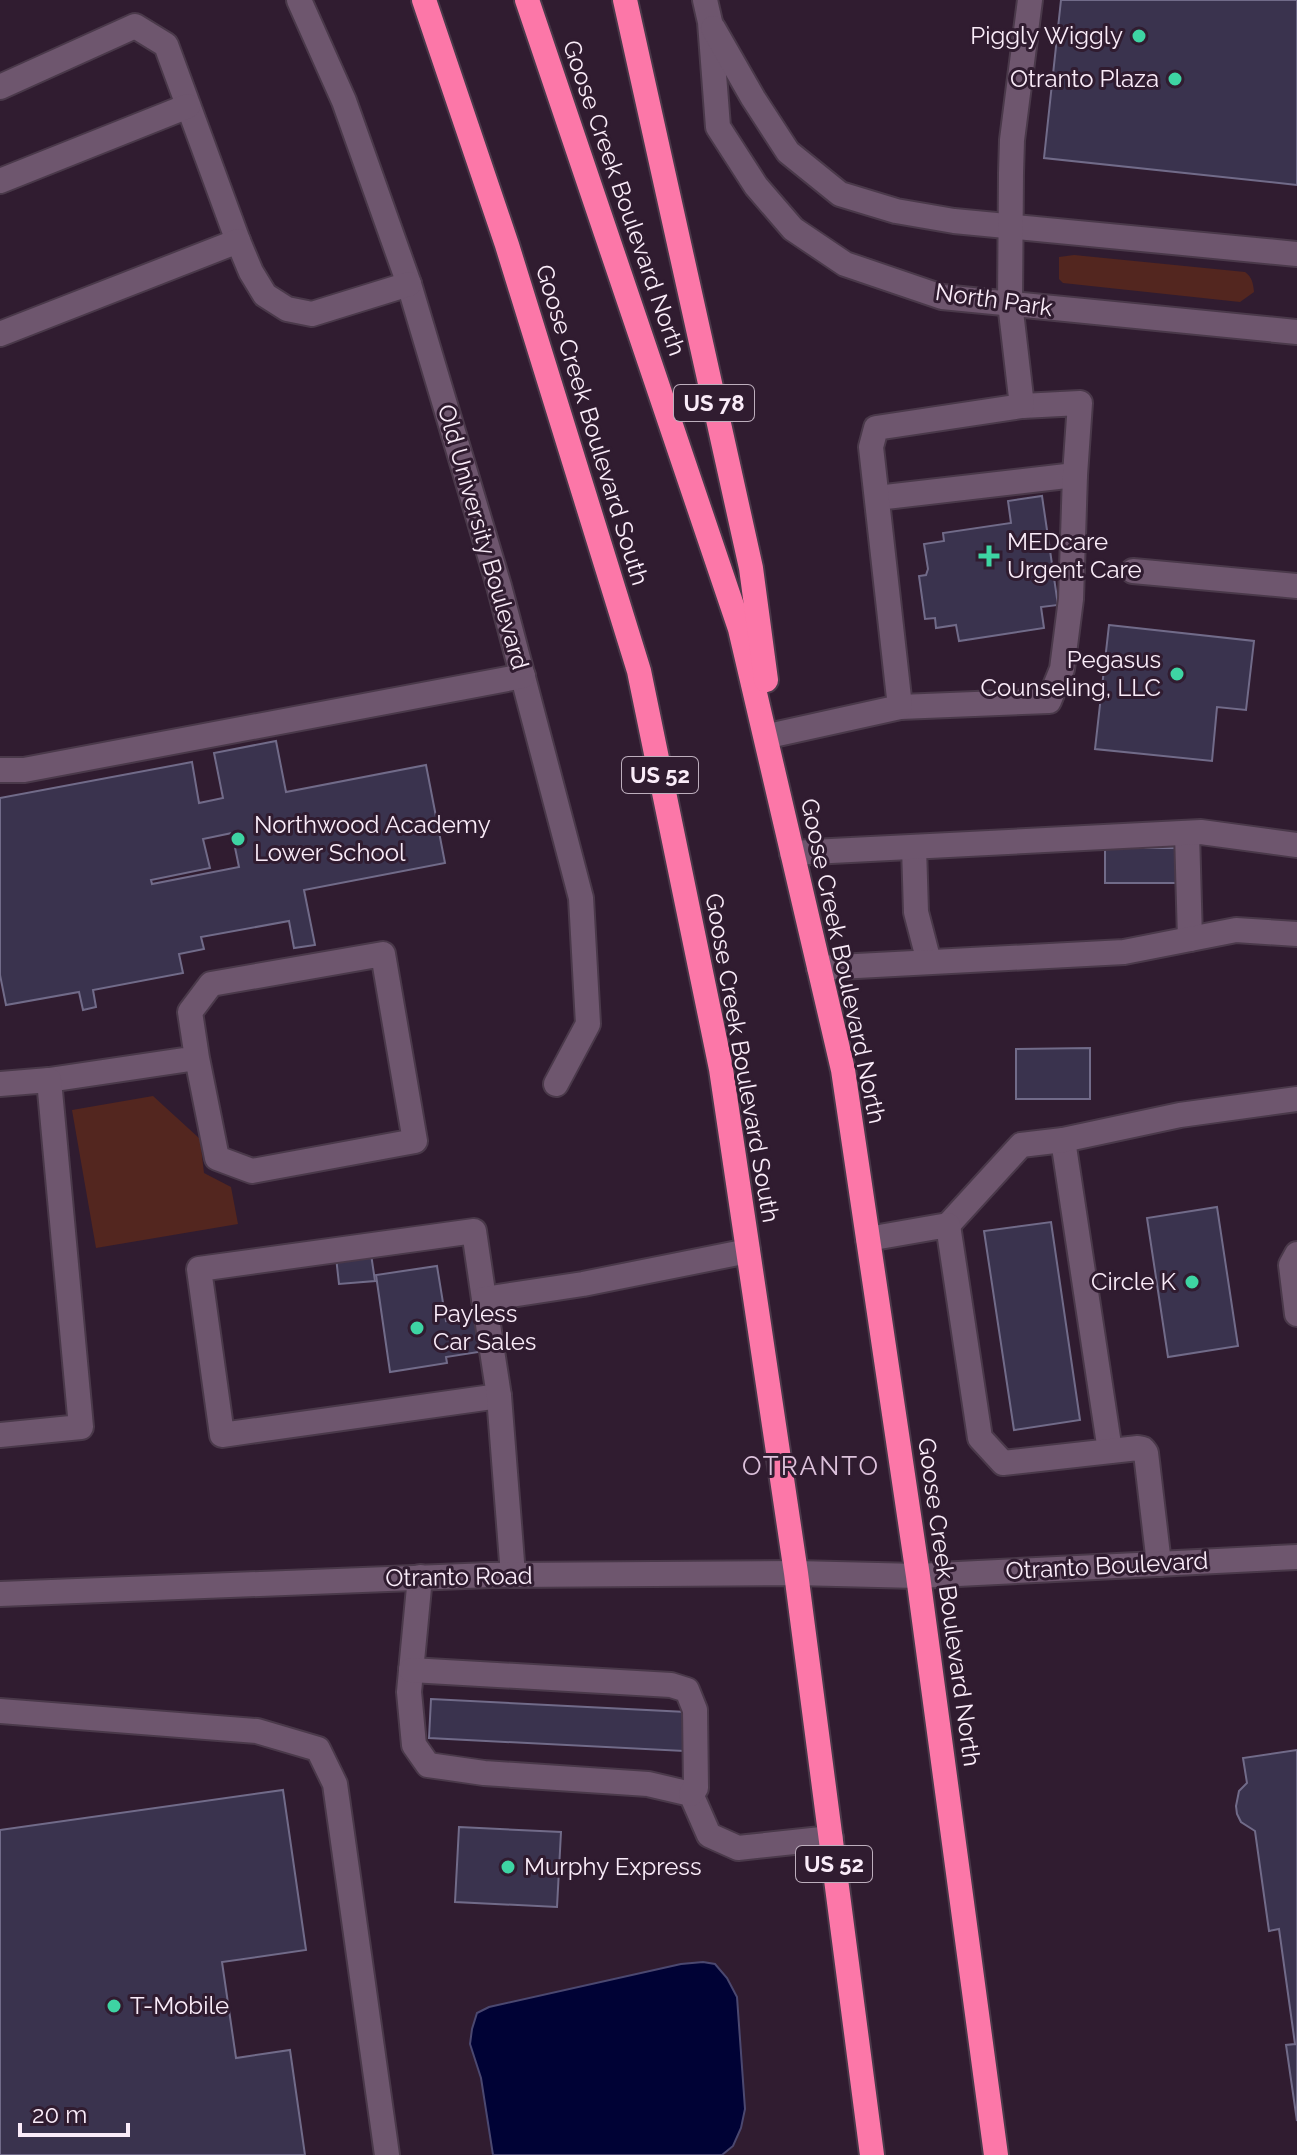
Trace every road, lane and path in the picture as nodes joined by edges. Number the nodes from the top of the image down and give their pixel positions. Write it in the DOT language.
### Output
graph roads {
  1 [pos="299,0"];
  2 [pos="424,0"];
  3 [pos="527,0"];
  4 [pos="625,0"];
  5 [pos="1030,0"];
  6 [pos="707,11"];
  7 [pos="0,87"];
  8 [pos="188,106"];
  9 [pos="0,181"];
  10 [pos="1010,227"];
  11 [pos="238,241"];
  12 [pos="1297,254"];
  13 [pos="409,284"];
  14 [pos="1010,303"];
  15 [pos="1297,332"];
  16 [pos="0,334"];
  17 [pos="1022,406"];
  18 [pos="1075,475"];
  19 [pos="877,498"];
  20 [pos="1133,571"];
  21 [pos="1297,586"];
  22 [pos="523,676"];
  23 [pos="900,707"];
  24 [pos="773,735"];
  25 [pos="0,770"];
  26 [pos="782,810"];
  27 [pos="1187,833"];
  28 [pos="1297,845"];
  29 [pos="914,847"];
  30 [pos="792,853"];
  31 [pos="1297,934"];
  32 [pos="1190,939"];
  33 [pos="929,962"];
  34 [pos="819,968"];
  35 [pos="197,1058"];
  36 [pos="49,1080"];
  37 [pos="0,1084"];
  38 [pos="556,1084"];
  39 [pos="1297,1099"];
  40 [pos="1063,1140"];
  41 [pos="948,1225"];
  42 [pos="868,1239"];
  43 [pos="748,1251"];
  44 [pos="1297,1254"];
  45 [pos="484,1299"];
  46 [pos="1297,1314"];
  47 [pos="499,1396"];
  48 [pos="0,1435"];
  49 [pos="1110,1451"];
  50 [pos="1297,1557"];
  51 [pos="1159,1564"];
  52 [pos="796,1573"];
  53 [pos="513,1575"];
  54 [pos="918,1576"];
  55 [pos="420,1577"];
  56 [pos="0,1594"];
  57 [pos="411,1670"];
  58 [pos="0,1711"];
  59 [pos="691,1794"];
  60 [pos="831,1838"];
  61 [pos="387,2155"];
  62 [pos="872,2155"];
  63 [pos="996,2155"];
  1 -- 13 [label="street, Old University Boulevard"];
  2 -- 43 [label="highway, Goose Creek Boulevard South / US 52"];
  3 -- 26 [label="highway, Goose Creek Boulevard North"];
  4 -- 24 [label="highway, US 78"];
  5 -- 10 [label="street"];
  6 -- 10 [label="street, North Park"];
  6 -- 14 [label="street, North Park"];
  7 -- 8 [label="street"];
  8 -- 9 [label="street"];
  8 -- 11 [label="street"];
  10 -- 12 [label="street, North Park"];
  10 -- 14 [label="street"];
  11 -- 13 [label="street"];
  11 -- 16 [label="street"];
  13 -- 22 [label="street, Old University Boulevard"];
  14 -- 15 [label="street, North Park"];
  14 -- 17 [label="street"];
  17 -- 18 [label="street"];
  17 -- 19 [label="street"];
  18 -- 19 [label="street"];
  18 -- 23 [label="street"];
  19 -- 23 [label="street"];
  20 -- 21 [label="street"];
  22 -- 25 [label="street"];
  22 -- 38 [label="street, Old University Boulevard"];
  23 -- 24 [label="street"];
  24 -- 26 [label="highway, US 78"];
  26 -- 30 [label="highway, Goose Creek Boulevard North"];
  27 -- 28 [label="street"];
  27 -- 29 [label="street"];
  27 -- 32 [label="street"];
  29 -- 30 [label="street"];
  29 -- 33 [label="street"];
  30 -- 34 [label="highway, Goose Creek Boulevard North"];
  31 -- 32 [label="street"];
  32 -- 33 [label="street"];
  33 -- 34 [label="street"];
  34 -- 42 [label="highway, Goose Creek Boulevard North"];
  35 -- 35 [label="street"];
  35 -- 36 [label="street"];
  36 -- 37 [label="street"];
  36 -- 48 [label="street"];
  39 -- 40 [label="street"];
  40 -- 41 [label="street"];
  40 -- 49 [label="street"];
  41 -- 42 [label="street"];
  41 -- 49 [label="street"];
  42 -- 54 [label="highway, Goose Creek Boulevard North"];
  43 -- 45 [label="street"];
  43 -- 52 [label="highway, Goose Creek Boulevard South / US 52"];
  44 -- 46 [label="street"];
  45 -- 47 [label="street"];
  45 -- 47 [label="street"];
  47 -- 53 [label="street"];
  49 -- 51 [label="street"];
  50 -- 51 [label="street, Otranto Boulevard"];
  51 -- 54 [label="street, Otranto Boulevard"];
  52 -- 53 [label="street, Otranto Road"];
  52 -- 54 [label="street, Otranto Road"];
  52 -- 60 [label="highway, Goose Creek Boulevard South / US 52"];
  53 -- 55 [label="street, Otranto Road"];
  54 -- 63 [label="highway, Goose Creek Boulevard North"];
  55 -- 56 [label="street, Otranto Road"];
  55 -- 57 [label="street"];
  57 -- 59 [label="street"];
  57 -- 59 [label="street"];
  58 -- 61 [label="street"];
  59 -- 60 [label="street"];
  60 -- 62 [label="highway, Goose Creek Boulevard South / US 52"];
}
